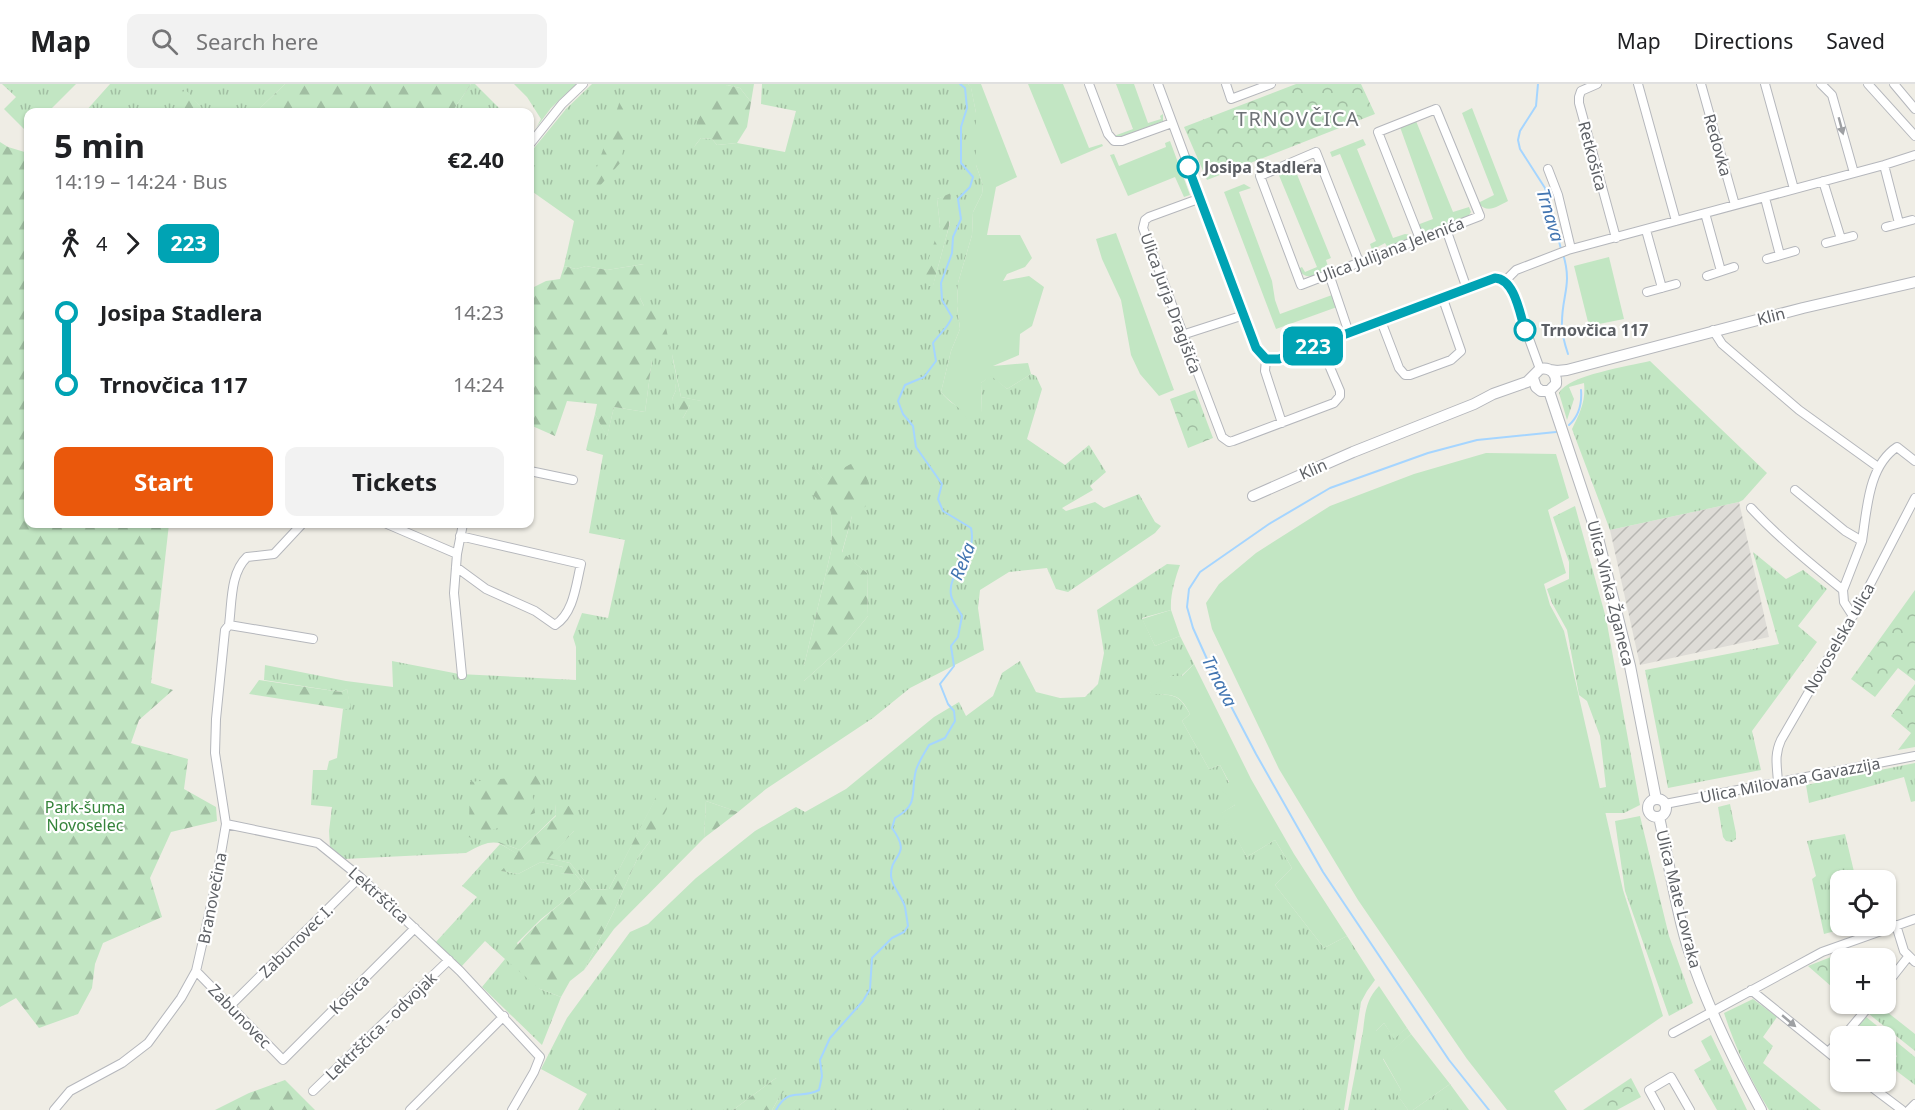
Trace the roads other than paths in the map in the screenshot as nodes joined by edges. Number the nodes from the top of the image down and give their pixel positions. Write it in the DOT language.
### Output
graph roads {
  1 [pos="583,84"];
  2 [pos="1089,84"];
  3 [pos="1158,84"];
  4 [pos="1226,84"];
  5 [pos="1271,84"];
  6 [pos="1597,84"];
  7 [pos="1638,84"];
  8 [pos="1701,84"];
  9 [pos="1765,84"];
  10 [pos="1821,84"];
  11 [pos="1868,84"];
  12 [pos="1894,84"];
  13 [pos="1915,109"];
  14 [pos="1172,123"];
  15 [pos="1915,136"];
  16 [pos="534,139"];
  17 [pos="1915,155"];
  18 [pos="1884,165"];
  19 [pos="1548,169"];
  20 [pos="1854,173"];
  21 [pos="1824,181"];
  22 [pos="1794,189"];
  23 [pos="1201,198"];
  24 [pos="1765,198"];
  25 [pos="1735,206"];
  26 [pos="1705,213"];
  27 [pos="1912,220"];
  28 [pos="1676,221"];
  29 [pos="1899,223"];
  30 [pos="1886,227"];
  31 [pos="1446,229"];
  32 [pos="1646,230"];
  33 [pos="1853,236"];
  34 [pos="1616,238"];
  35 [pos="1420,239"];
  36 [pos="1841,239"];
  37 [pos="1826,243"];
  38 [pos="1570,250"];
  39 [pos="1795,251"];
  40 [pos="1780,255"];
  41 [pos="1767,259"];
  42 [pos="1359,262"];
  43 [pos="1734,267"];
  44 [pos="1721,271"];
  45 [pos="1329,274"];
  46 [pos="1707,276"];
  47 [pos="1505,281"];
  48 [pos="1915,282"];
  49 [pos="1676,284"];
  50 [pos="1662,288"];
  51 [pos="1467,289"];
  52 [pos="1647,292"];
  53 [pos="1443,299"];
  54 [pos="1244,315"];
  55 [pos="1381,321"];
  56 [pos="1713,330"];
  57 [pos="1349,333"];
  58 [pos="1182,335"];
  59 [pos="1320,344"];
  60 [pos="1628,355"];
  61 [pos="1266,359"];
  62 [pos="1541,372"];
  63 [pos="1548,388"];
  64 [pos="1474,404"];
  65 [pos="1282,423"];
  66 [pos="1915,461"];
  67 [pos="1878,467"];
  68 [pos="534,472"];
  69 [pos="573,480"];
  70 [pos="1795,490"];
  71 [pos="1252,496"];
  72 [pos="1915,498"];
  73 [pos="1751,508"];
  74 [pos="298,528"];
  75 [pos="396,528"];
  76 [pos="462,528"];
  77 [pos="460,536"];
  78 [pos="1862,541"];
  79 [pos="457,555"];
  80 [pos="456,567"];
  81 [pos="1843,590"];
  82 [pos="1853,616"];
  83 [pos="229,625"];
  84 [pos="313,639"];
  85 [pos="462,675"];
  86 [pos="1915,756"];
  87 [pos="1778,782"];
  88 [pos="1660,802"];
  89 [pos="1659,817"];
  90 [pos="226,824"];
  91 [pos="360,878"];
  92 [pos="1915,919"];
  93 [pos="1896,925"];
  94 [pos="415,928"];
  95 [pos="1866,936"];
  96 [pos="449,960"];
  97 [pos="1912,960"];
  98 [pos="196,971"];
  99 [pos="1896,975"];
  100 [pos="1751,990"];
  101 [pos="231,1005"];
  102 [pos="1711,1011"];
  103 [pos="1863,1014"];
  104 [pos="504,1016"];
  105 [pos="1852,1026"];
  106 [pos="1673,1033"];
  107 [pos="1828,1052"];
  108 [pos="283,1060"];
  109 [pos="313,1091"];
  110 [pos="1878,1092"];
  111 [pos="1915,1104"];
  112 [pos="54,1110"];
  113 [pos="410,1110"];
  114 [pos="512,1110"];
  115 [pos="1660,1110"];
  116 [pos="1689,1110"];
  117 [pos="1761,1110"];
  118 [pos="1902,1110"];
  119 [pos="1909,1110"];
  1 -- 16 [label="street"];
  2 -- 14 [label="street"];
  3 -- 14 [label="street"];
  4 -- 5 [label="street"];
  6 -- 34 [label="street, Retkošica"];
  7 -- 28 [label="street"];
  8 -- 25 [label="street, Redovka"];
  9 -- 22 [label="street"];
  10 -- 20 [label="street, one-way"];
  11 -- 15 [label="street"];
  12 -- 13 [label="street"];
  14 -- 23 [label="street"];
  17 -- 18 [label="street"];
  18 -- 20 [label="street"];
  18 -- 29 [label="street"];
  19 -- 38 [label="street"];
  20 -- 21 [label="street"];
  21 -- 22 [label="street"];
  21 -- 36 [label="street"];
  22 -- 24 [label="street"];
  23 -- 54 [label="street"];
  23 -- 58 [label="street, Ulica Jurja Dragišića"];
  24 -- 25 [label="street"];
  24 -- 40 [label="street"];
  25 -- 26 [label="street"];
  26 -- 28 [label="street"];
  26 -- 44 [label="street"];
  27 -- 29 [label="street"];
  28 -- 32 [label="street"];
  29 -- 30 [label="street"];
  31 -- 35 [label="street, Ulica Julijana Jelenića"];
  31 -- 35 [label="street, Ulica Julijana Jelenića"];
  31 -- 51 [label="street"];
  32 -- 34 [label="street"];
  32 -- 50 [label="street"];
  33 -- 36 [label="street"];
  34 -- 38 [label="street"];
  35 -- 42 [label="street, Ulica Julijana Jelenića"];
  36 -- 37 [label="street"];
  38 -- 47 [label="street"];
  39 -- 40 [label="street"];
  40 -- 41 [label="street"];
  42 -- 45 [label="street, Ulica Julijana Jelenića"];
  42 -- 45 [label="street, Ulica Julijana Jelenića"];
  43 -- 44 [label="street"];
  44 -- 46 [label="street"];
  45 -- 57 [label="street"];
  47 -- 51 [label="street"];
  47 -- 62 [label="street"];
  48 -- 56 [label="street, Klin"];
  49 -- 50 [label="street"];
  50 -- 52 [label="street"];
  51 -- 53 [label="street"];
  53 -- 55 [label="street"];
  53 -- 55 [label="street"];
  54 -- 58 [label="street"];
  54 -- 61 [label="street"];
  55 -- 57 [label="street"];
  56 -- 60 [label="street, Klin"];
  56 -- 67 [label="street"];
  57 -- 59 [label="street"];
  58 -- 65 [label="street, Ulica Jurja Dragišića"];
  59 -- 61 [label="street"];
  59 -- 65 [label="street"];
  60 -- 62 [label="street, Klin"];
  60 -- 63 [label="street, Klin"];
  61 -- 65 [label="street"];
  62 -- 63 [label="street"];
  62 -- 63 [label="street"];
  62 -- 64 [label="street, Klin"];
  63 -- 64 [label="street, Klin"];
  63 -- 88 [label="street, Ulica Vinka Žganeca"];
  64 -- 71 [label="street, Klin"];
  66 -- 67 [label="street"];
  67 -- 78 [label="street"];
  68 -- 69 [label="street"];
  70 -- 78 [label="street"];
  72 -- 82 [label="street, Novoselska ulica"];
  73 -- 81 [label="street"];
  74 -- 83 [label="street, Branovečina"];
  75 -- 79 [label="street"];
  76 -- 77 [label="street"];
  77 -- 79 [label="street"];
  77 -- 80 [label="street"];
  78 -- 81 [label="street"];
  79 -- 80 [label="street"];
  80 -- 85 [label="street"];
  81 -- 82 [label="street"];
  82 -- 87 [label="street, Novoselska ulica"];
  83 -- 84 [label="street"];
  83 -- 90 [label="street, Branovečina"];
  86 -- 87 [label="street, Ulica Milovana Gavazzija"];
  87 -- 88 [label="street, Ulica Milovana Gavazzija"];
  88 -- 89 [label="street"];
  88 -- 89 [label="street, Ulica Vinka Žganeca"];
  89 -- 102 [label="street, Ulica Mate Lovraka"];
  90 -- 91 [label="street, Lektrščica"];
  90 -- 98 [label="street, Branovečina"];
  91 -- 94 [label="street, Lektrščica"];
  91 -- 101 [label="street, Zabunovec I."];
  92 -- 93 [label="street"];
  93 -- 97 [label="street"];
  94 -- 96 [label="street, Lektrščica"];
  94 -- 108 [label="street, Kosica"];
  95 -- 100 [label="street"];
  96 -- 104 [label="street, Lektrščica"];
  96 -- 109 [label="street, Lektrščica - odvojak"];
  97 -- 99 [label="street"];
  98 -- 101 [label="street, Zabunovec"];
  98 -- 112 [label="street, Branovečina"];
  100 -- 102 [label="street"];
  100 -- 107 [label="street, one-way"];
  101 -- 108 [label="street, Zabunovec"];
  102 -- 106 [label="street"];
  102 -- 117 [label="street, Ulica Mate Lovraka"];
  103 -- 105 [label="street"];
  104 -- 113 [label="street"];
  104 -- 114 [label="street, Lektrščica"];
  110 -- 118 [label="street"];
  111 -- 119 [label="street"];
  115 -- 116 [label="street"];
}
